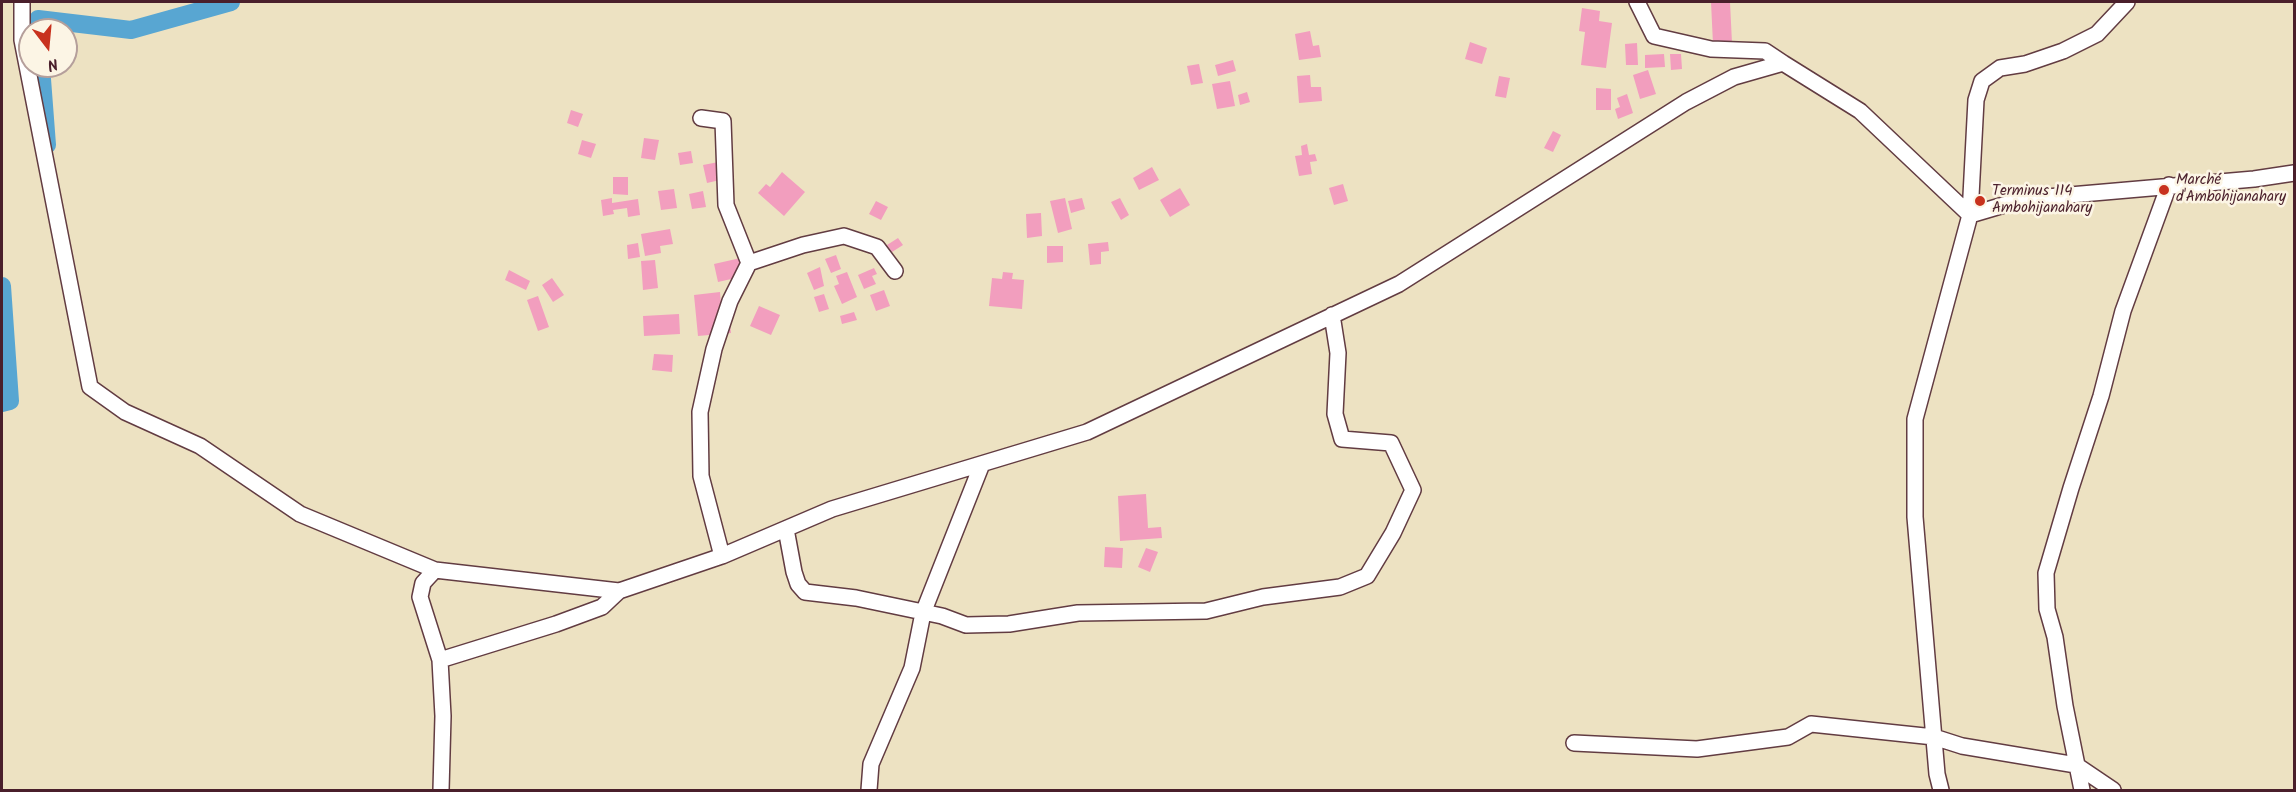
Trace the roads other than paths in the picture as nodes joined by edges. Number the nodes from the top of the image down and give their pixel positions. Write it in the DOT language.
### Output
graph roads {
  1 [pos="22,2"];
  2 [pos="1637,2"];
  3 [pos="2127,2"];
  4 [pos="1783,63"];
  5 [pos="701,118"];
  6 [pos="2295,173"];
  7 [pos="2169,185"];
  8 [pos="1970,215"];
  9 [pos="749,263"];
  10 [pos="896,271"];
  11 [pos="1332,315"];
  12 [pos="982,464"];
  13 [pos="786,529"];
  14 [pos="722,556"];
  15 [pos="435,570"];
  16 [pos="619,591"];
  17 [pos="923,613"];
  18 [pos="440,660"];
  19 [pos="1934,738"];
  20 [pos="1574,743"];
  21 [pos="2076,765"];
  22 [pos="441,790"];
  23 [pos="869,790"];
  24 [pos="1941,790"];
  25 [pos="2082,790"];
  26 [pos="2113,790"];
  1 -- 15 [label="street"];
  2 -- 4 [label="street"];
  3 -- 8 [label="street"];
  4 -- 8 [label="street"];
  4 -- 11 [label="street"];
  5 -- 9 [label="street"];
  6 -- 7 [label="street"];
  7 -- 8 [label="street"];
  7 -- 21 [label="street"];
  8 -- 19 [label="street"];
  9 -- 10 [label="street"];
  9 -- 14 [label="street"];
  11 -- 12 [label="street"];
  11 -- 17 [label="street"];
  12 -- 13 [label="street"];
  12 -- 17 [label="street"];
  13 -- 14 [label="street"];
  13 -- 17 [label="street"];
  14 -- 16 [label="street"];
  15 -- 16 [label="street"];
  15 -- 18 [label="street"];
  16 -- 18 [label="street"];
  17 -- 23 [label="street"];
  18 -- 22 [label="street"];
  19 -- 20 [label="street"];
  19 -- 21 [label="street"];
  19 -- 24 [label="street"];
  21 -- 25 [label="street"];
  21 -- 26 [label="street"];
}
